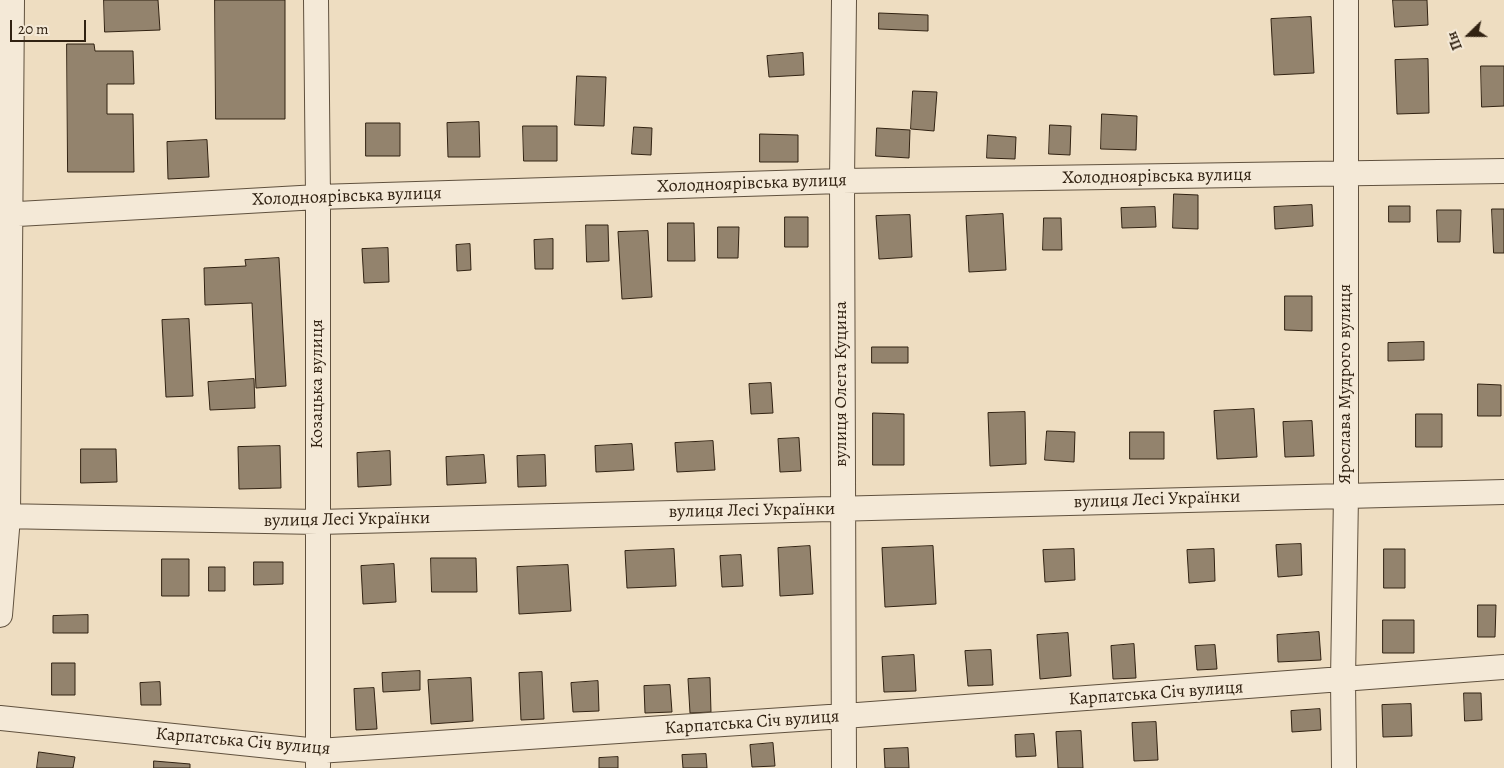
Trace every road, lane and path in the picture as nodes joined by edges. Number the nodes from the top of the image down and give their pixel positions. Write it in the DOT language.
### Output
graph roads {
  1 [pos="12,0"];
  2 [pos="316,0"];
  3 [pos="844,0"];
  4 [pos="1346,0"];
  5 [pos="1504,171"];
  6 [pos="1347,175"];
  7 [pos="842,182"];
  8 [pos="318,197"];
  9 [pos="5,215"];
  10 [pos="1504,492"];
  11 [pos="1346,495"];
  12 [pos="843,509"];
  13 [pos="4,516"];
  14 [pos="318,522"];
  15 [pos="0,615"];
  16 [pos="1504,668"];
  17 [pos="1343,680"];
  18 [pos="844,716"];
  19 [pos="0,718"];
  20 [pos="318,760"];
  21 [pos="844,768"];
  22 [pos="1344,768"];
  1 -- 9 [label="street"];
  2 -- 8 [label="street, Козацька вулиця"];
  3 -- 7 [label="street, вулиця Олега Куцина"];
  4 -- 6 [label="street, Ярослава Мудрого вулиця"];
  5 -- 6 [label="street, Холодноярівська вулиця"];
  6 -- 7 [label="street, Холодноярівська вулиця"];
  6 -- 11 [label="street, Ярослава Мудрого вулиця"];
  7 -- 8 [label="street, Холодноярівська вулиця"];
  7 -- 12 [label="street, вулиця Олега Куцина"];
  8 -- 9 [label="street, Холодноярівська вулиця"];
  8 -- 14 [label="street, Козацька вулиця"];
  9 -- 13 [label="street"];
  10 -- 11 [label="street, вулиця Лесі Українки"];
  11 -- 12 [label="street, вулиця Лесі Українки"];
  11 -- 17 [label="street, Ярослава Мудрого вулиця"];
  12 -- 14 [label="street, вулиця Лесі Українки"];
  12 -- 18 [label="street, вулиця Олега Куцина"];
  13 -- 14 [label="street, вулиця Лесі Українки"];
  13 -- 15 [label="street"];
  14 -- 20 [label="street, Козацька вулиця"];
  16 -- 17 [label="street, Карпатська Січ вулиця"];
  17 -- 18 [label="street, Карпатська Січ вулиця"];
  17 -- 22 [label="street, Ярослава Мудрого вулиця"];
  18 -- 20 [label="street, Карпатська Січ вулиця"];
  18 -- 21 [label="street, вулиця Олега Куцина"];
  19 -- 20 [label="street, Карпатська Січ вулиця"];
}
